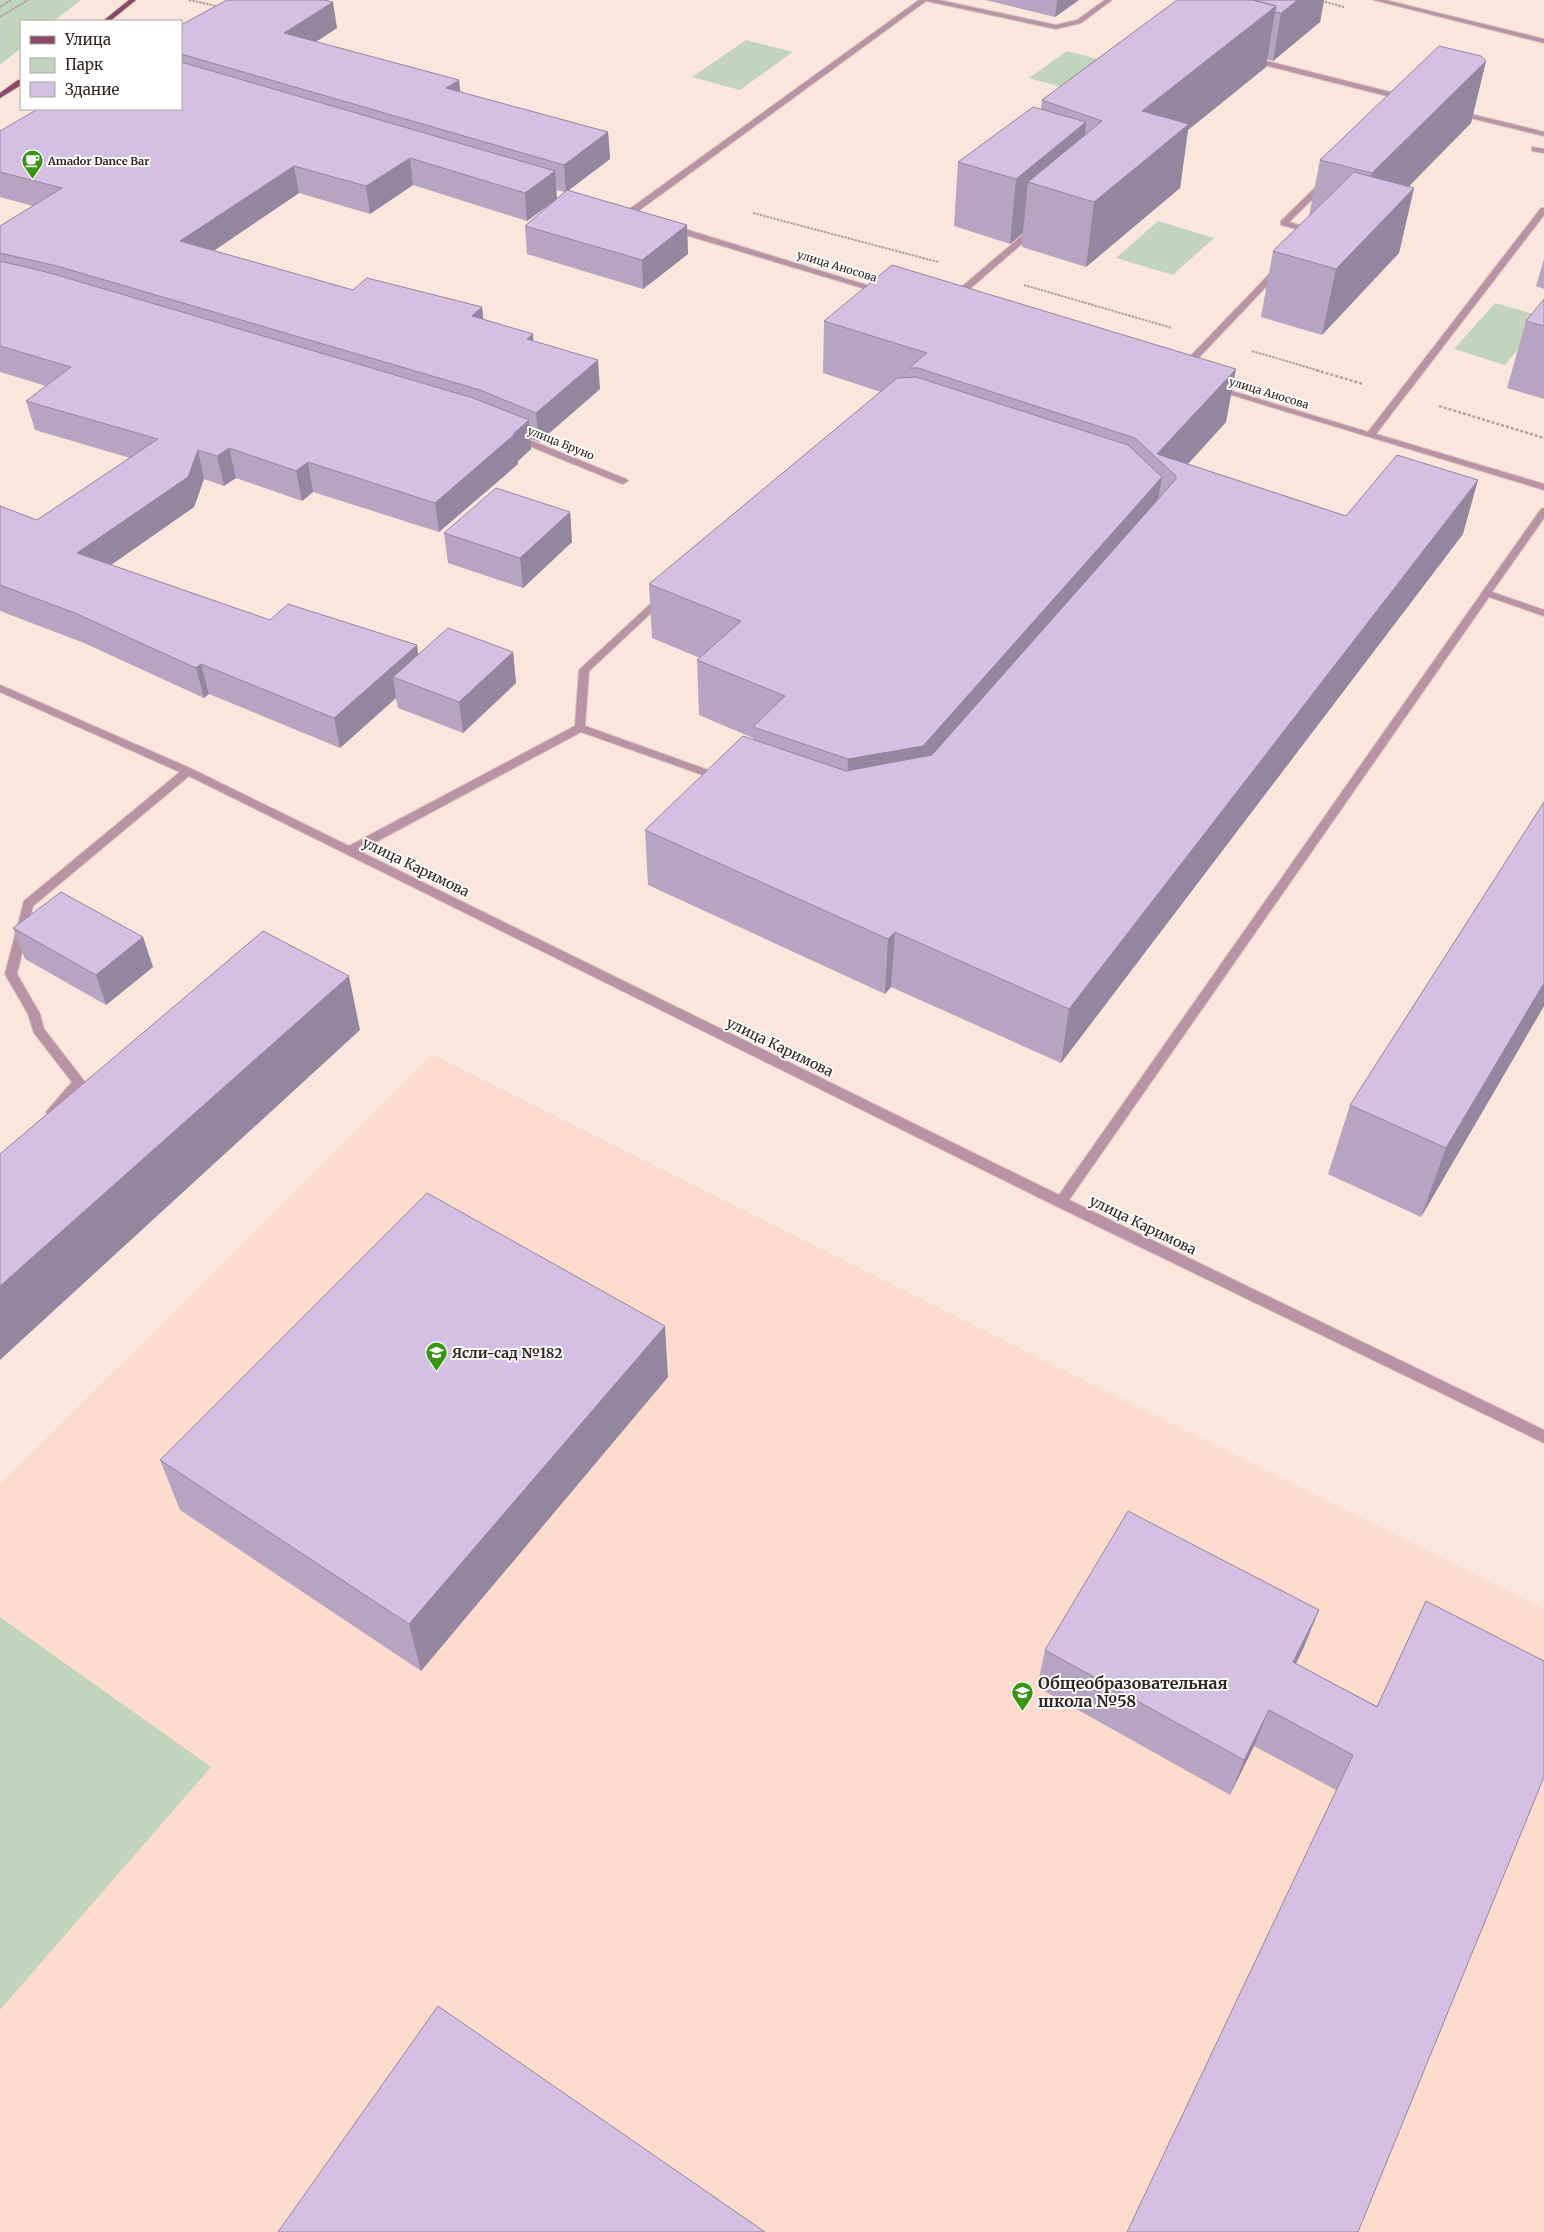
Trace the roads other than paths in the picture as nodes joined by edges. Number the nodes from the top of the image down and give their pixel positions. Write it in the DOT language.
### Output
graph roads {
  1 [pos="923,0"];
  2 [pos="929,0"];
  3 [pos="1109,0"];
  4 [pos="1378,0"];
  5 [pos="132,1"];
  6 [pos="107,20"];
  7 [pos="1544,41"];
  8 [pos="1248,58"];
  9 [pos="20,83"];
  10 [pos="0,96"];
  11 [pos="1405,107"];
  12 [pos="1450,110"];
  13 [pos="1544,134"];
  14 [pos="1534,149"];
  15 [pos="1544,151"];
  16 [pos="1334,175"];
  17 [pos="1544,210"];
  18 [pos="618,212"];
  19 [pos="627,215"];
  20 [pos="637,218"];
  21 [pos="1045,220"];
  22 [pos="665,226"];
  23 [pos="1307,240"];
  24 [pos="1288,260"];
  25 [pos="894,294"];
  26 [pos="948,302"];
  27 [pos="1176,378"];
  28 [pos="1203,386"];
  29 [pos="507,434"];
  30 [pos="1370,435"];
  31 [pos="623,481"];
  32 [pos="1544,487"];
  33 [pos="1544,511"];
  34 [pos="672,589"];
  35 [pos="1486,593"];
  36 [pos="1544,613"];
  37 [pos="0,688"];
  38 [pos="580,728"];
  39 [pos="188,771"];
  40 [pos="734,782"];
  41 [pos="350,851"];
  42 [pos="42,1123"];
  43 [pos="1061,1202"];
  44 [pos="1544,1436"];
  1 -- 19 [label="street"];
  2 -- 3 [label="street"];
  4 -- 7 [label="street"];
  5 -- 6 [label="main road"];
  8 -- 11 [label="street"];
  9 -- 10 [label="main road"];
  12 -- 13 [label="street"];
  14 -- 15 [label="street"];
  16 -- 23 [label="street"];
  17 -- 30 [label="street"];
  18 -- 19 [label="street"];
  19 -- 20 [label="street"];
  21 -- 26 [label="street"];
  22 -- 25 [label="street, улица Аносова"];
  24 -- 27 [label="street"];
  28 -- 30 [label="street, улица Аносова"];
  29 -- 31 [label="street, улица Бруно"];
  30 -- 32 [label="street, улица Аносова"];
  33 -- 35 [label="street"];
  34 -- 38 [label="street"];
  35 -- 36 [label="street"];
  35 -- 43 [label="street"];
  37 -- 39 [label="street, улица Каримова"];
  38 -- 40 [label="street"];
  38 -- 41 [label="street"];
  39 -- 41 [label="street, улица Каримова"];
  39 -- 42 [label="street"];
  41 -- 43 [label="street, улица Каримова"];
  43 -- 44 [label="street, улица Каримова"];
}
